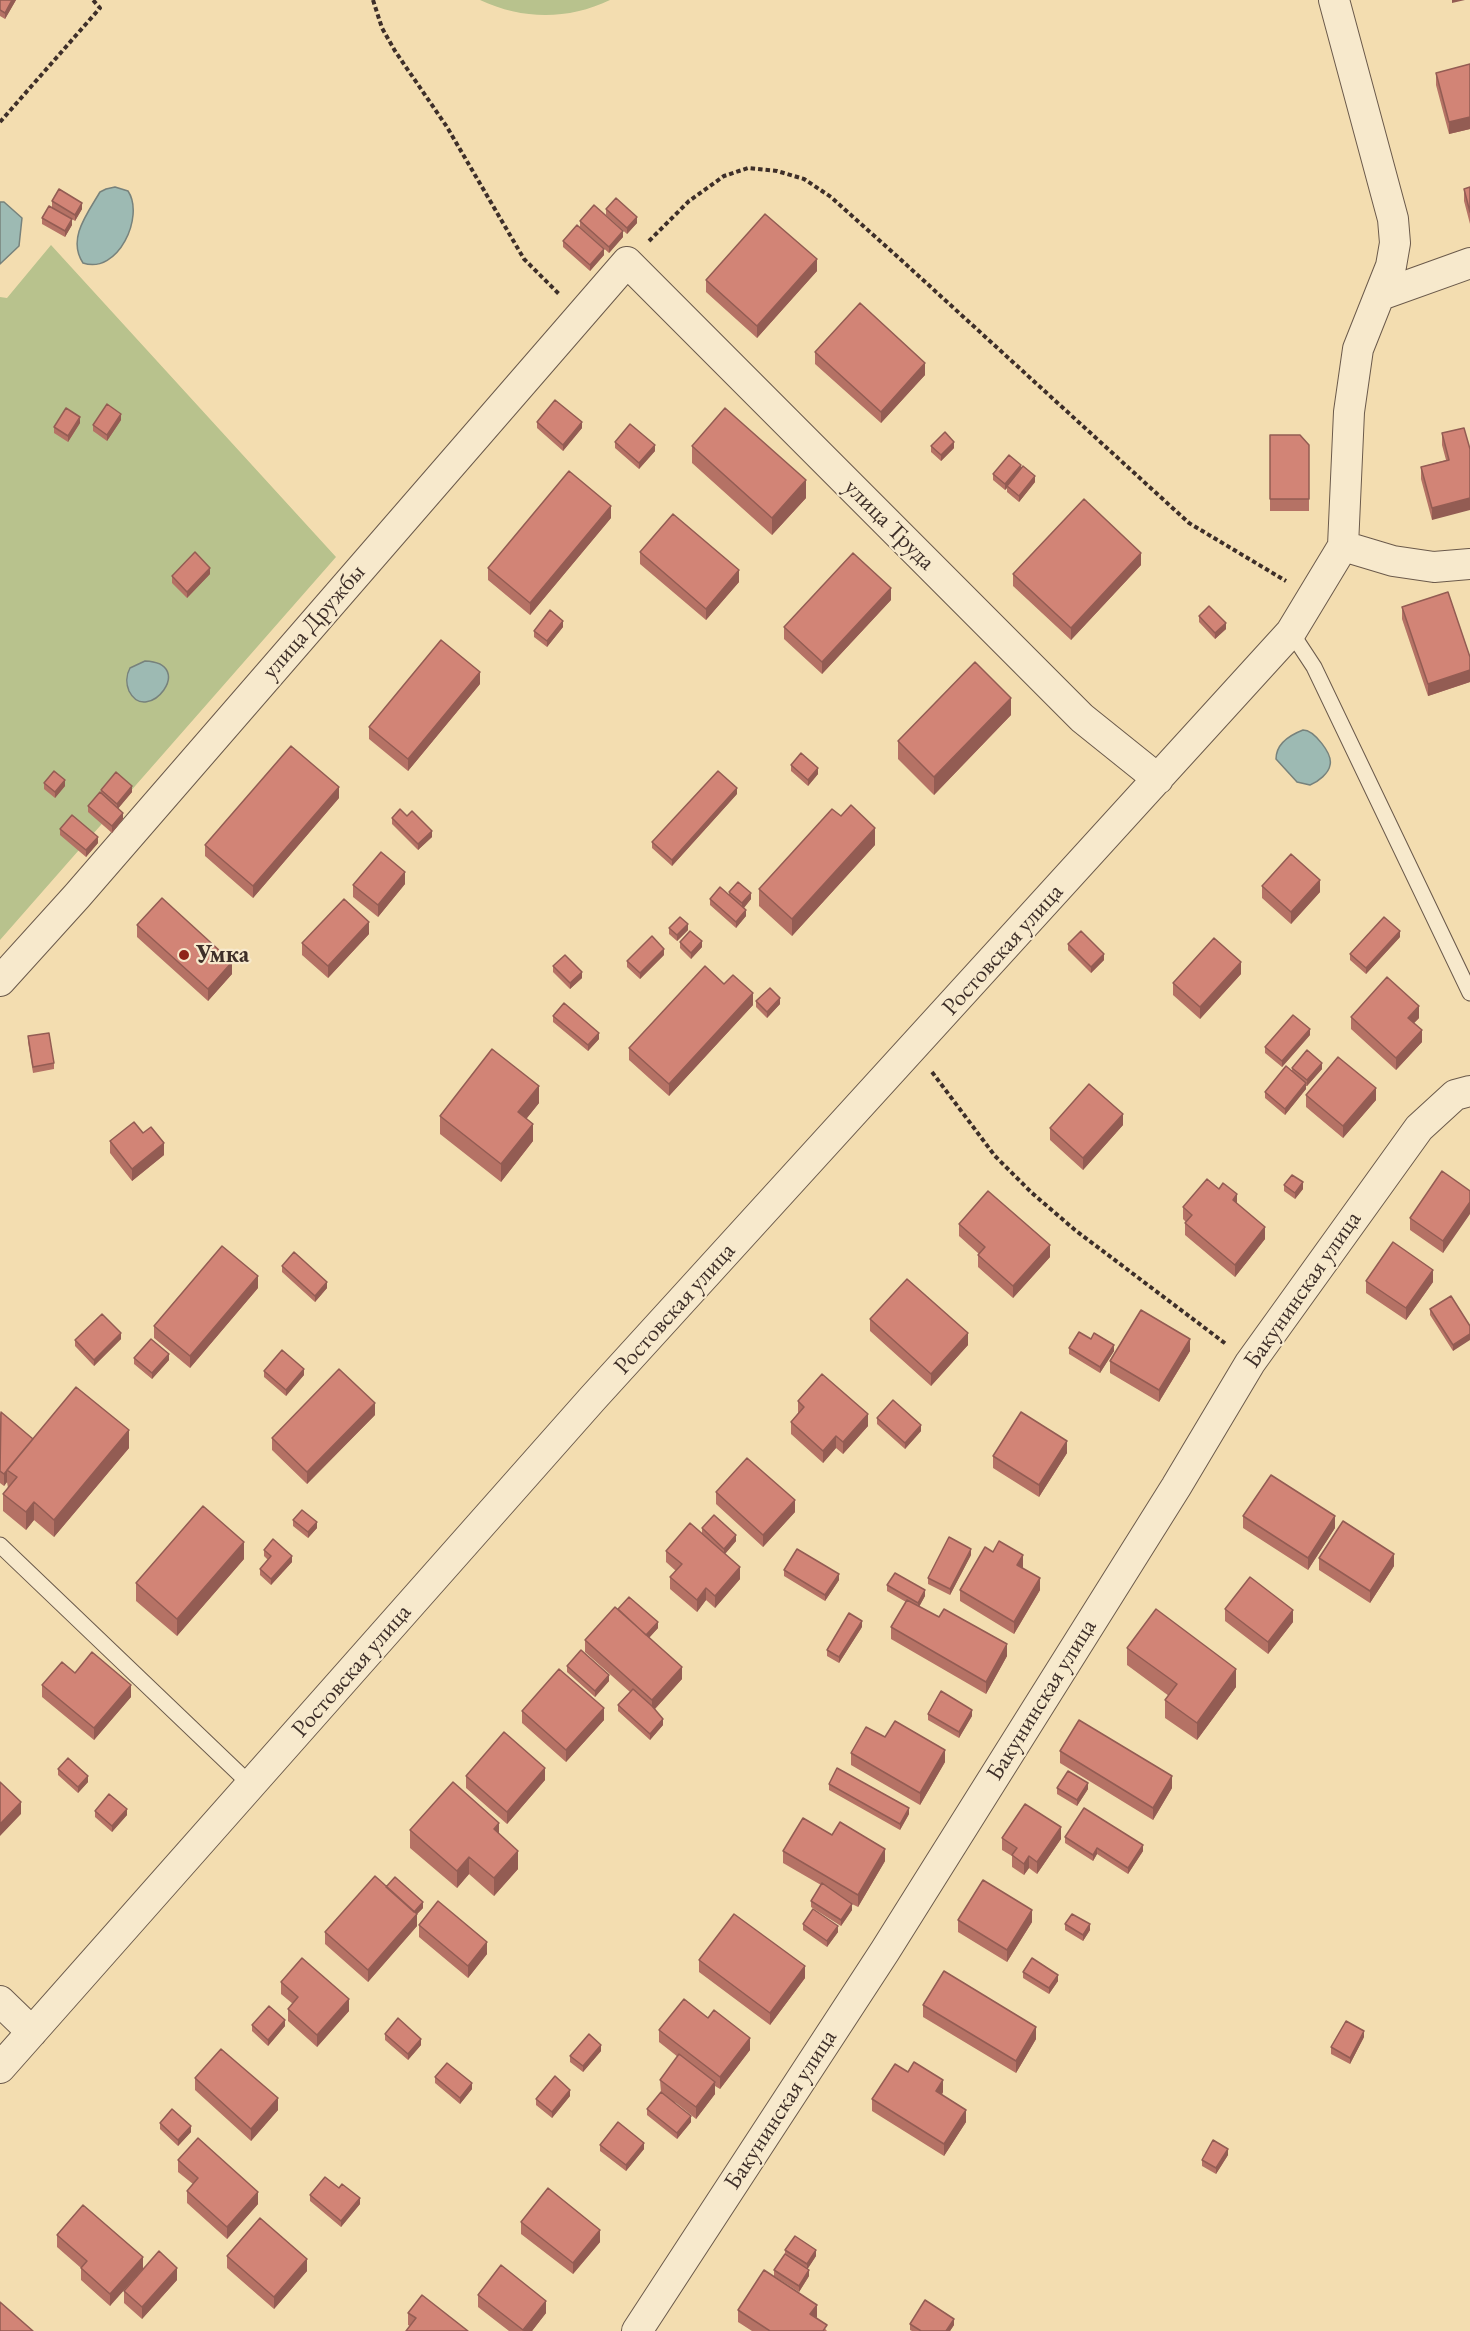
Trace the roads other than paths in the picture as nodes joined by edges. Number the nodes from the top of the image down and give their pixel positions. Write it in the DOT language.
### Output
graph roads {
  1 [pos="1334,0"];
  2 [pos="627,262"];
  3 [pos="1470,263"];
  4 [pos="1381,295"];
  5 [pos="1343,546"];
  6 [pos="1470,564"];
  7 [pos="1291,632"];
  8 [pos="1158,780"];
  9 [pos="0,981"];
  10 [pos="1470,993"];
  11 [pos="1470,1091"];
  12 [pos="0,1545"];
  13 [pos="251,1785"];
  14 [pos="0,2001"];
  15 [pos="32,2032"];
  16 [pos="0,2068"];
  17 [pos="637,2331"];
  1 -- 4 [label="street"];
  2 -- 8 [label="street, улица Труда"];
  2 -- 9 [label="street, улица Дружбы"];
  3 -- 4 [label="street"];
  4 -- 5 [label="street"];
  5 -- 6 [label="street"];
  5 -- 7 [label="street, Ростовская улица"];
  7 -- 8 [label="street, Ростовская улица"];
  7 -- 10 [label="lane"];
  8 -- 13 [label="street, Ростовская улица"];
  11 -- 17 [label="street, Бакунинская улица"];
  12 -- 13 [label="lane"];
  13 -- 15 [label="street, Ростовская улица"];
  14 -- 15 [label="street"];
  15 -- 16 [label="street, Ростовская улица"];
}
